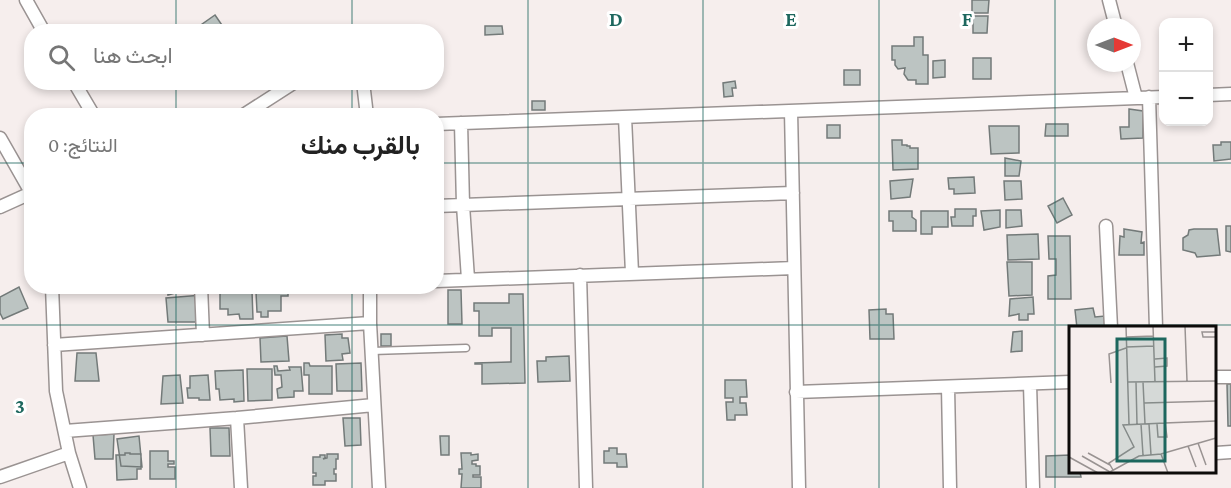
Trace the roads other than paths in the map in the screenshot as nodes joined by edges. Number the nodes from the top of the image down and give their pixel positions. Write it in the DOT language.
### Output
graph roads {
  1 [pos="26,0"];
  2 [pos="1109,0"];
  3 [pos="1114,18"];
  4 [pos="40,24"];
  5 [pos="1130,72"];
  6 [pos="79,90"];
  7 [pos="283,90"];
  8 [pos="364,90"];
  9 [pos="1231,94"];
  10 [pos="1213,95"];
  11 [pos="1159,97"];
  12 [pos="1143,98"];
  13 [pos="89,108"];
  14 [pos="254,108"];
  15 [pos="366,108"];
  16 [pos="791,111"];
  17 [pos="625,117"];
  18 [pos="461,123"];
  19 [pos="444,124"];
  20 [pos="0,138"];
  21 [pos="24,181"];
  22 [pos="792,192"];
  23 [pos="24,196"];
  24 [pos="629,199"];
  25 [pos="463,205"];
  26 [pos="444,206"];
  27 [pos="0,207"];
  28 [pos="1106,226"];
  29 [pos="794,268"];
  30 [pos="632,273"];
  31 [pos="580,275"];
  32 [pos="468,279"];
  33 [pos="444,280"];
  34 [pos="52,294"];
  35 [pos="201,294"];
  36 [pos="370,294"];
  37 [pos="370,323"];
  38 [pos="1111,326"];
  39 [pos="1156,326"];
  40 [pos="203,335"];
  41 [pos="54,345"];
  42 [pos="466,348"];
  43 [pos="372,351"];
  44 [pos="1069,382"];
  45 [pos="1030,384"];
  46 [pos="948,387"];
  47 [pos="796,392"];
  48 [pos="374,405"];
  49 [pos="237,418"];
  50 [pos="64,431"];
  51 [pos="1231,452"];
  52 [pos="69,453"];
  53 [pos="1216,453"];
  54 [pos="0,477"];
  55 [pos="80,488"];
  56 [pos="241,488"];
  57 [pos="379,488"];
  58 [pos="586,488"];
  59 [pos="800,488"];
  60 [pos="950,488"];
  61 [pos="1033,488"];
  1 -- 4 [label="street"];
  2 -- 3 [label="street"];
  5 -- 12 [label="street"];
  6 -- 13 [label="street"];
  7 -- 14 [label="street"];
  8 -- 15 [label="street"];
  9 -- 10 [label="street"];
  11 -- 12 [label="street"];
  12 -- 16 [label="street"];
  12 -- 39 [label="street"];
  16 -- 17 [label="street"];
  16 -- 22 [label="street"];
  17 -- 18 [label="street"];
  17 -- 24 [label="street"];
  18 -- 19 [label="street"];
  18 -- 25 [label="street"];
  20 -- 21 [label="street"];
  22 -- 24 [label="street"];
  22 -- 29 [label="street"];
  23 -- 27 [label="street"];
  24 -- 25 [label="street"];
  24 -- 30 [label="street"];
  25 -- 26 [label="street"];
  25 -- 32 [label="street"];
  28 -- 38 [label="street"];
  29 -- 30 [label="street"];
  29 -- 47 [label="street"];
  30 -- 31 [label="street"];
  31 -- 32 [label="street"];
  31 -- 58 [label="street"];
  32 -- 33 [label="street"];
  34 -- 41 [label="street"];
  35 -- 40 [label="street"];
  36 -- 37 [label="street"];
  37 -- 40 [label="street"];
  37 -- 43 [label="street"];
  40 -- 41 [label="street"];
  41 -- 50 [label="street"];
  42 -- 43 [label="lane"];
  43 -- 48 [label="street"];
  44 -- 45 [label="street"];
  45 -- 46 [label="street"];
  45 -- 61 [label="street"];
  46 -- 47 [label="street"];
  46 -- 60 [label="street"];
  47 -- 59 [label="street"];
  48 -- 49 [label="street"];
  48 -- 57 [label="street"];
  49 -- 50 [label="street"];
  49 -- 56 [label="street"];
  50 -- 52 [label="street"];
  51 -- 53 [label="street"];
  52 -- 54 [label="street"];
  52 -- 55 [label="street"];
}
